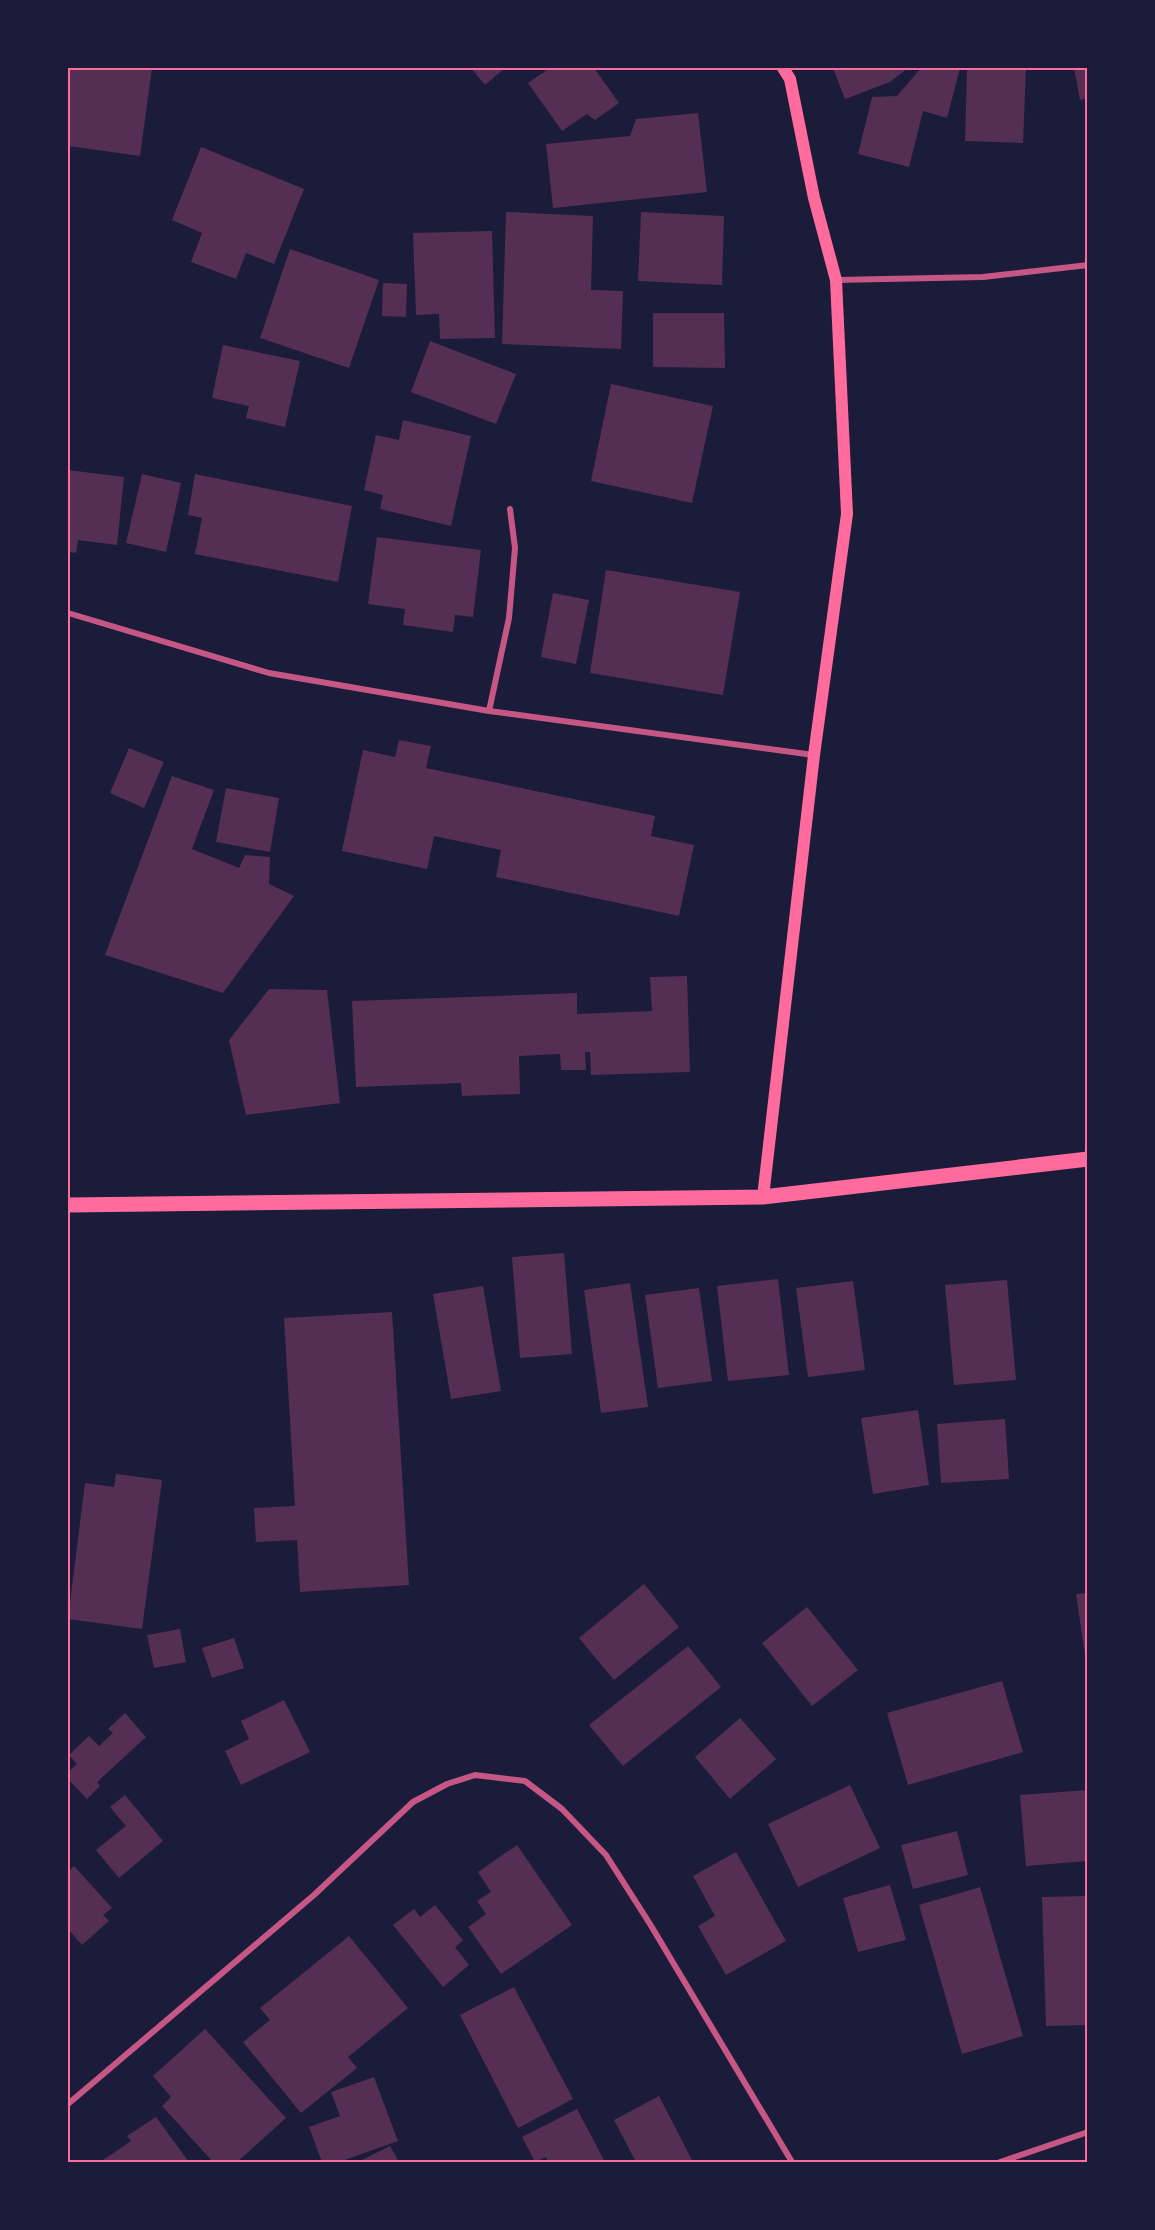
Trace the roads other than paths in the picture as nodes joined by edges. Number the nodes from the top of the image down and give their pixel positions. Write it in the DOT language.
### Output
graph roads {
  1 [pos="783,68"];
  2 [pos="1088,265"];
  3 [pos="836,280"];
  4 [pos="510,508"];
  5 [pos="68,613"];
  6 [pos="489,711"];
  7 [pos="814,755"];
  8 [pos="1088,1160"];
  9 [pos="763,1197"];
  10 [pos="68,1205"];
  11 [pos="68,2104"];
  12 [pos="1088,2132"];
  13 [pos="792,2163"];
  14 [pos="1000,2163"];
  1 -- 3 [label="main road"];
  2 -- 3 [label="street"];
  3 -- 7 [label="main road"];
  4 -- 6 [label="street"];
  5 -- 6 [label="street"];
  6 -- 7 [label="street"];
  7 -- 9 [label="main road"];
  8 -- 9 [label="main road"];
  9 -- 10 [label="main road"];
  11 -- 13 [label="street"];
  12 -- 14 [label="street"];
}
